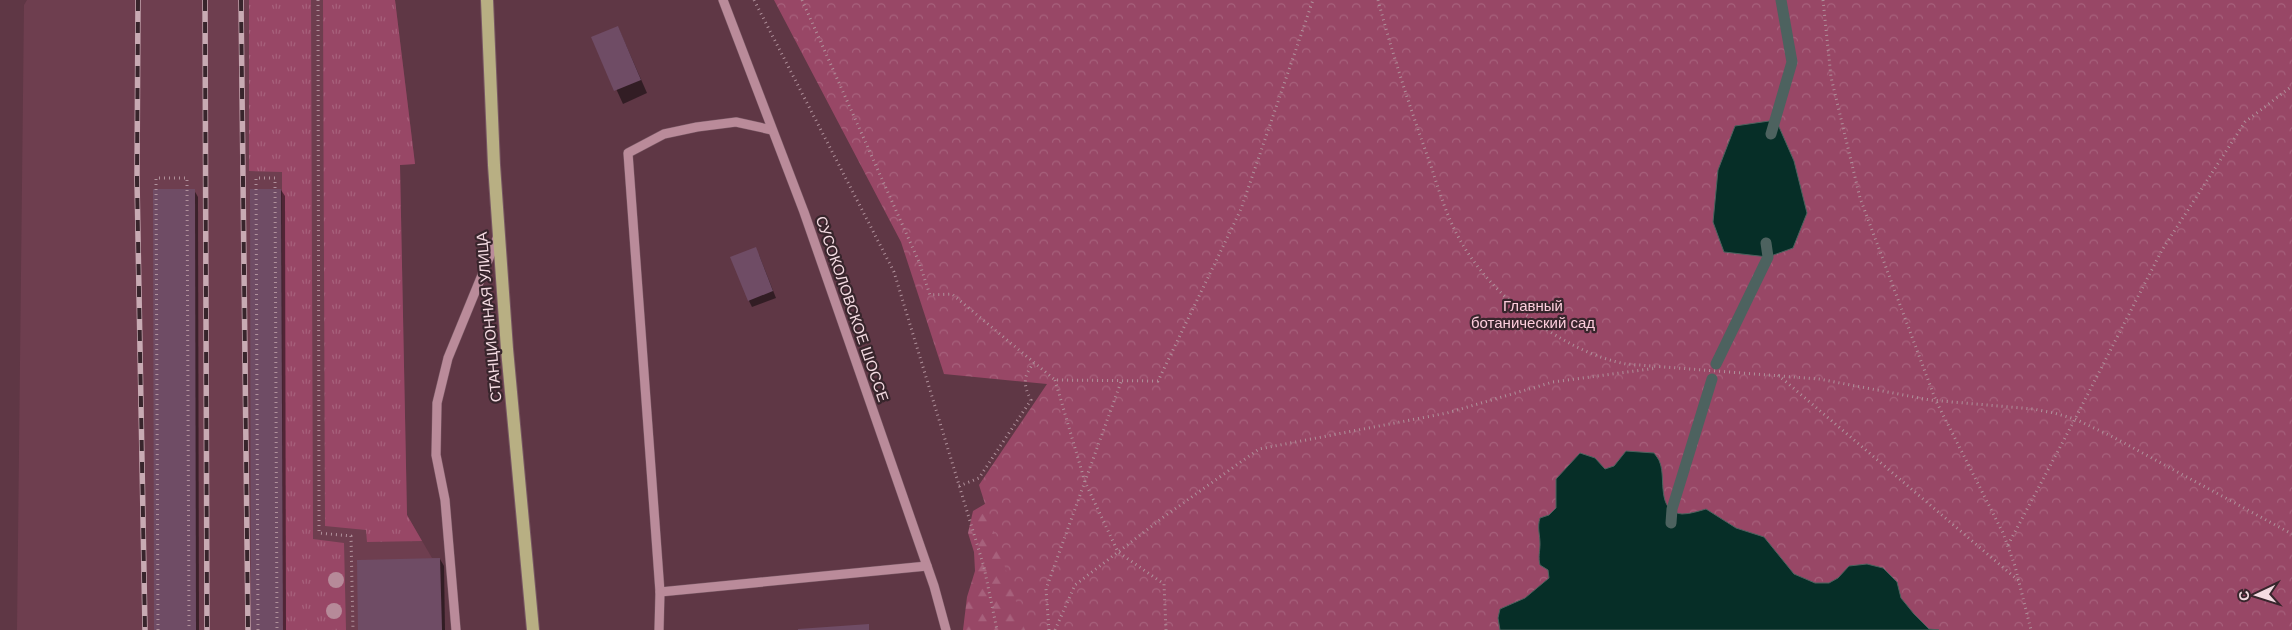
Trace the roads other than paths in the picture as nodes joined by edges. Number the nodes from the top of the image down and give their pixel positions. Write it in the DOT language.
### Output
graph roads {
  1 [pos="487,0"];
  2 [pos="723,0"];
  3 [pos="772,130"];
  4 [pos="499,234"];
  5 [pos="927,566"];
  6 [pos="660,592"];
  7 [pos="456,630"];
  8 [pos="533,630"];
  9 [pos="659,630"];
  10 [pos="946,630"];
  1 -- 4 [label="main road, СТАНЦИОННАЯ УЛИЦА"];
  2 -- 3 [label="street, СУСОКОЛОВСКОЕ ШОССЕ"];
  3 -- 5 [label="street, СУСОКОЛОВСКОЕ ШОССЕ"];
  3 -- 6 [label="street"];
  4 -- 7 [label="street"];
  4 -- 8 [label="main road, СТАНЦИОННАЯ УЛИЦА"];
  5 -- 6 [label="street"];
  5 -- 10 [label="street, СУСОКОЛОВСКОЕ ШОССЕ"];
  6 -- 9 [label="street"];
}
